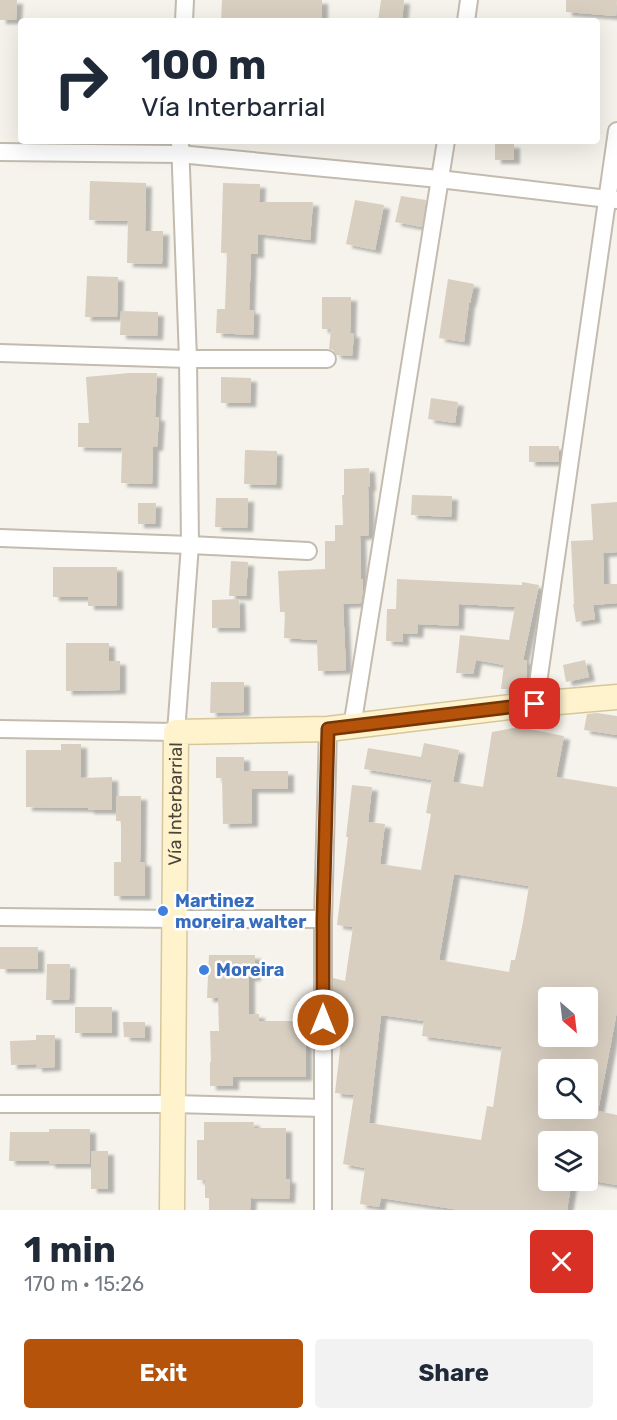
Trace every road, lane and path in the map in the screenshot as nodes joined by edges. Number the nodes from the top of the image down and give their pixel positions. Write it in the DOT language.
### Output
graph roads {
  1 [pos="185,0"];
  2 [pos="469,0"];
  3 [pos="184,18"];
  4 [pos="466,18"];
  5 [pos="617,131"];
  6 [pos="445,144"];
  7 [pos="180,148"];
  8 [pos="0,152"];
  9 [pos="439,179"];
  10 [pos="612,200"];
  11 [pos="0,353"];
  12 [pos="188,358"];
  13 [pos="327,359"];
  14 [pos="0,538"];
  15 [pos="190,545"];
  16 [pos="308,552"];
  17 [pos="617,697"];
  18 [pos="535,704"];
  19 [pos="352,727"];
  20 [pos="0,729"];
  21 [pos="328,729"];
  22 [pos="176,732"];
  23 [pos="0,916"];
  24 [pos="174,919"];
  25 [pos="323,919"];
  26 [pos="0,1104"];
  27 [pos="174,1104"];
  28 [pos="323,1108"];
  29 [pos="172,1210"];
  30 [pos="323,1210"];
  1 -- 3 [label="street"];
  2 -- 4 [label="street"];
  5 -- 10 [label="street"];
  6 -- 9 [label="street"];
  7 -- 8 [label="street"];
  7 -- 9 [label="street"];
  7 -- 12 [label="street"];
  9 -- 10 [label="street"];
  9 -- 19 [label="street"];
  10 -- 18 [label="street"];
  11 -- 12 [label="street"];
  12 -- 13 [label="street"];
  12 -- 15 [label="street"];
  14 -- 15 [label="street"];
  15 -- 16 [label="street"];
  15 -- 22 [label="street"];
  17 -- 18 [label="main road, Vía Interbarrial"];
  18 -- 19 [label="main road, Vía Interbarrial"];
  19 -- 21 [label="main road, Vía Interbarrial"];
  20 -- 22 [label="street"];
  21 -- 22 [label="main road, Vía Interbarrial"];
  21 -- 25 [label="street"];
  22 -- 24 [label="main road, Vía Interbarrial"];
  23 -- 24 [label="street"];
  24 -- 25 [label="street"];
  24 -- 27 [label="main road, Vía Interbarrial"];
  25 -- 28 [label="street"];
  26 -- 27 [label="street"];
  27 -- 28 [label="street"];
  27 -- 29 [label="main road, Vía Interbarrial"];
  28 -- 30 [label="street"];
}
